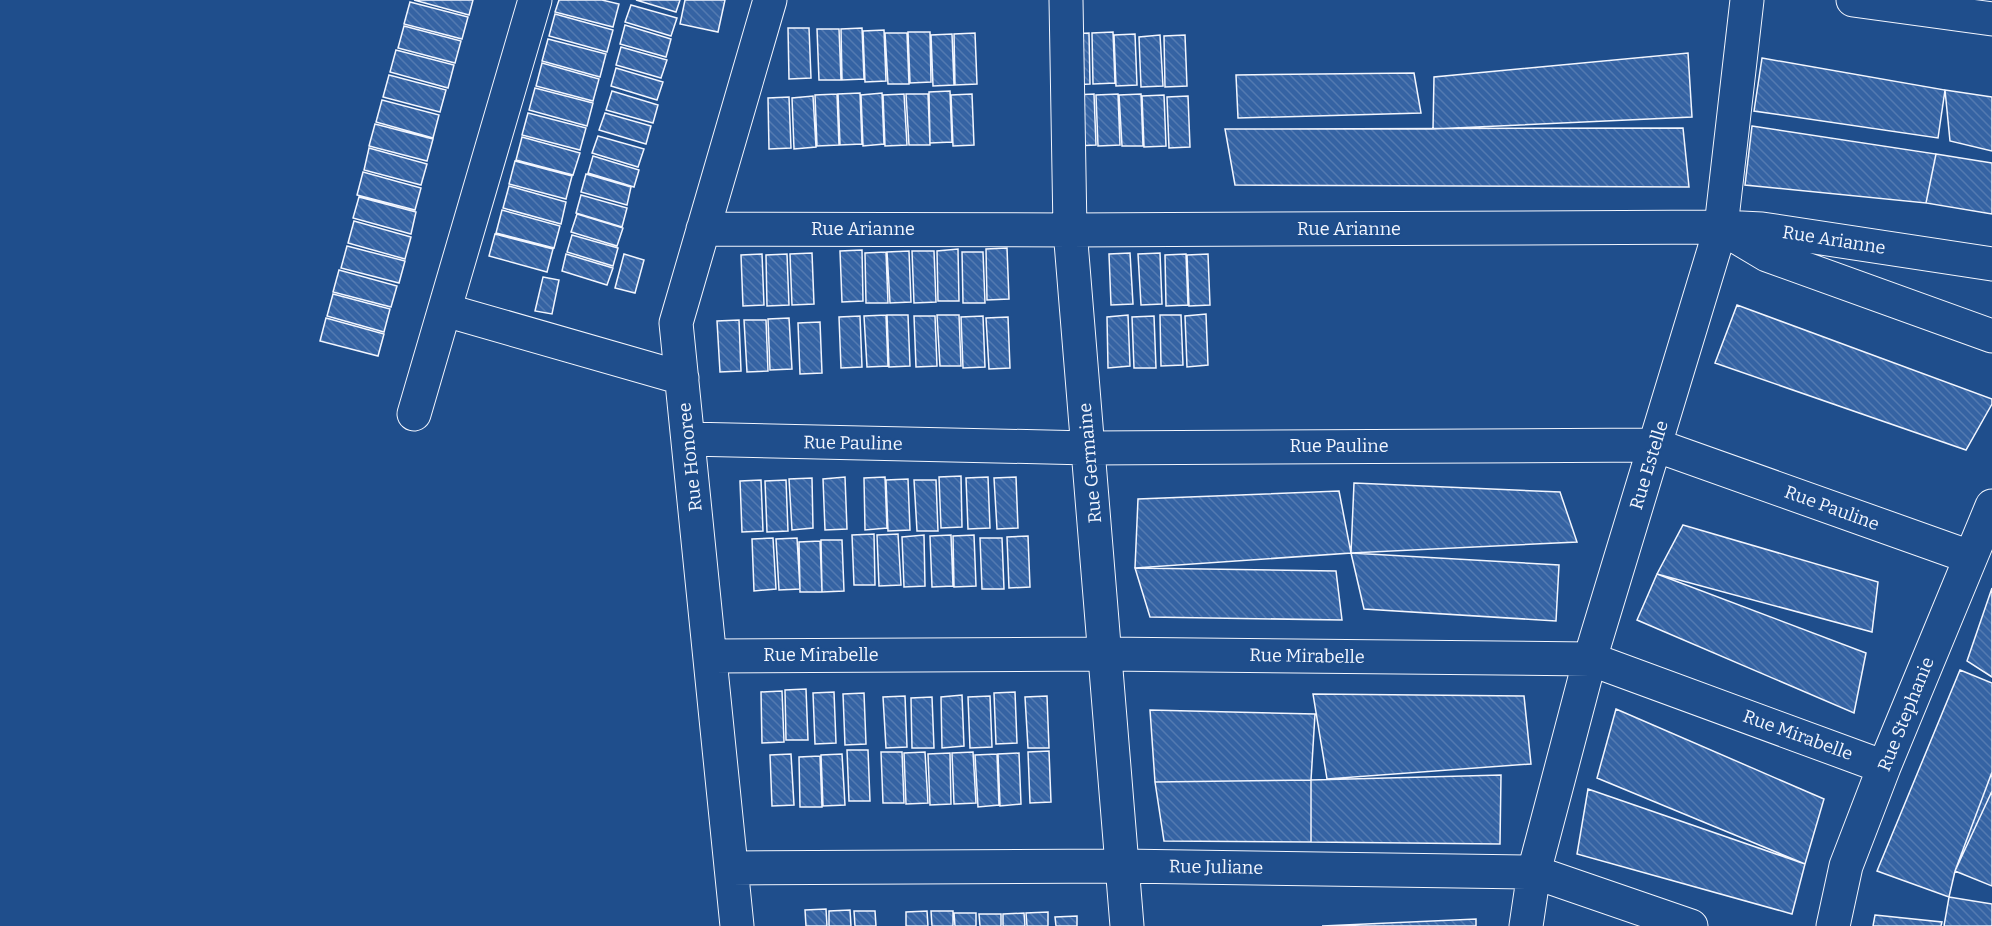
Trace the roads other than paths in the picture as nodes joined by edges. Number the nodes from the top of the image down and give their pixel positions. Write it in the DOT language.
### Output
graph roads {
  1 [pos="535,0"];
  2 [pos="770,0"];
  3 [pos="1066,0"];
  4 [pos="1747,0"];
  5 [pos="1853,0"];
  6 [pos="1992,19"];
  7 [pos="1721,227"];
  8 [pos="704,229"];
  9 [pos="1070,230"];
  10 [pos="1992,264"];
  11 [pos="445,310"];
  12 [pos="1992,336"];
  13 [pos="682,378"];
  14 [pos="414,414"];
  15 [pos="688,440"];
  16 [pos="1655,445"];
  17 [pos="1089,448"];
  18 [pos="1992,506"];
  19 [pos="1970,557"];
  20 [pos="1105,654"];
  21 [pos="711,656"];
  22 [pos="1590,659"];
  23 [pos="1884,767"];
  24 [pos="1122,866"];
  25 [pos="731,868"];
  26 [pos="1533,872"];
  27 [pos="737,926"];
  28 [pos="1127,926"];
  29 [pos="1526,926"];
  30 [pos="1691,926"];
  31 [pos="1833,926"];
  1 -- 11 [label="street"];
  2 -- 8 [label="street, Rue Honoree"];
  3 -- 9 [label="street, Rue Germaine"];
  4 -- 7 [label="street, Rue Estelle"];
  5 -- 6 [label="street"];
  7 -- 9 [label="street, Rue Arianne"];
  7 -- 10 [label="street, Rue Arianne"];
  7 -- 12 [label="street"];
  7 -- 16 [label="street, Rue Estelle"];
  8 -- 9 [label="street, Rue Arianne"];
  8 -- 13 [label="street, Rue Honoree"];
  9 -- 17 [label="street, Rue Germaine"];
  11 -- 13 [label="street"];
  11 -- 14 [label="street"];
  13 -- 15 [label="street, Rue Honoree"];
  15 -- 17 [label="street, Rue Pauline"];
  15 -- 21 [label="street, Rue Honoree"];
  16 -- 17 [label="street, Rue Pauline"];
  16 -- 19 [label="street, Rue Pauline"];
  16 -- 22 [label="street, Rue Estelle"];
  17 -- 20 [label="street, Rue Germaine"];
  18 -- 19 [label="street, Rue Stephanie"];
  19 -- 23 [label="street, Rue Stephanie"];
  20 -- 21 [label="street, Rue Mirabelle"];
  20 -- 22 [label="street, Rue Mirabelle"];
  20 -- 24 [label="street, Rue Germaine"];
  21 -- 25 [label="street, Rue Honoree"];
  22 -- 23 [label="street, Rue Mirabelle"];
  22 -- 26 [label="street, Rue Estelle"];
  23 -- 31 [label="street, Rue Stephanie"];
  24 -- 25 [label="street, Rue Juliane"];
  24 -- 26 [label="street, Rue Juliane"];
  24 -- 28 [label="street, Rue Germaine"];
  25 -- 27 [label="street, Rue Honoree"];
  26 -- 29 [label="street, Rue Estelle"];
  26 -- 30 [label="street, Rue Juliane"];
}
